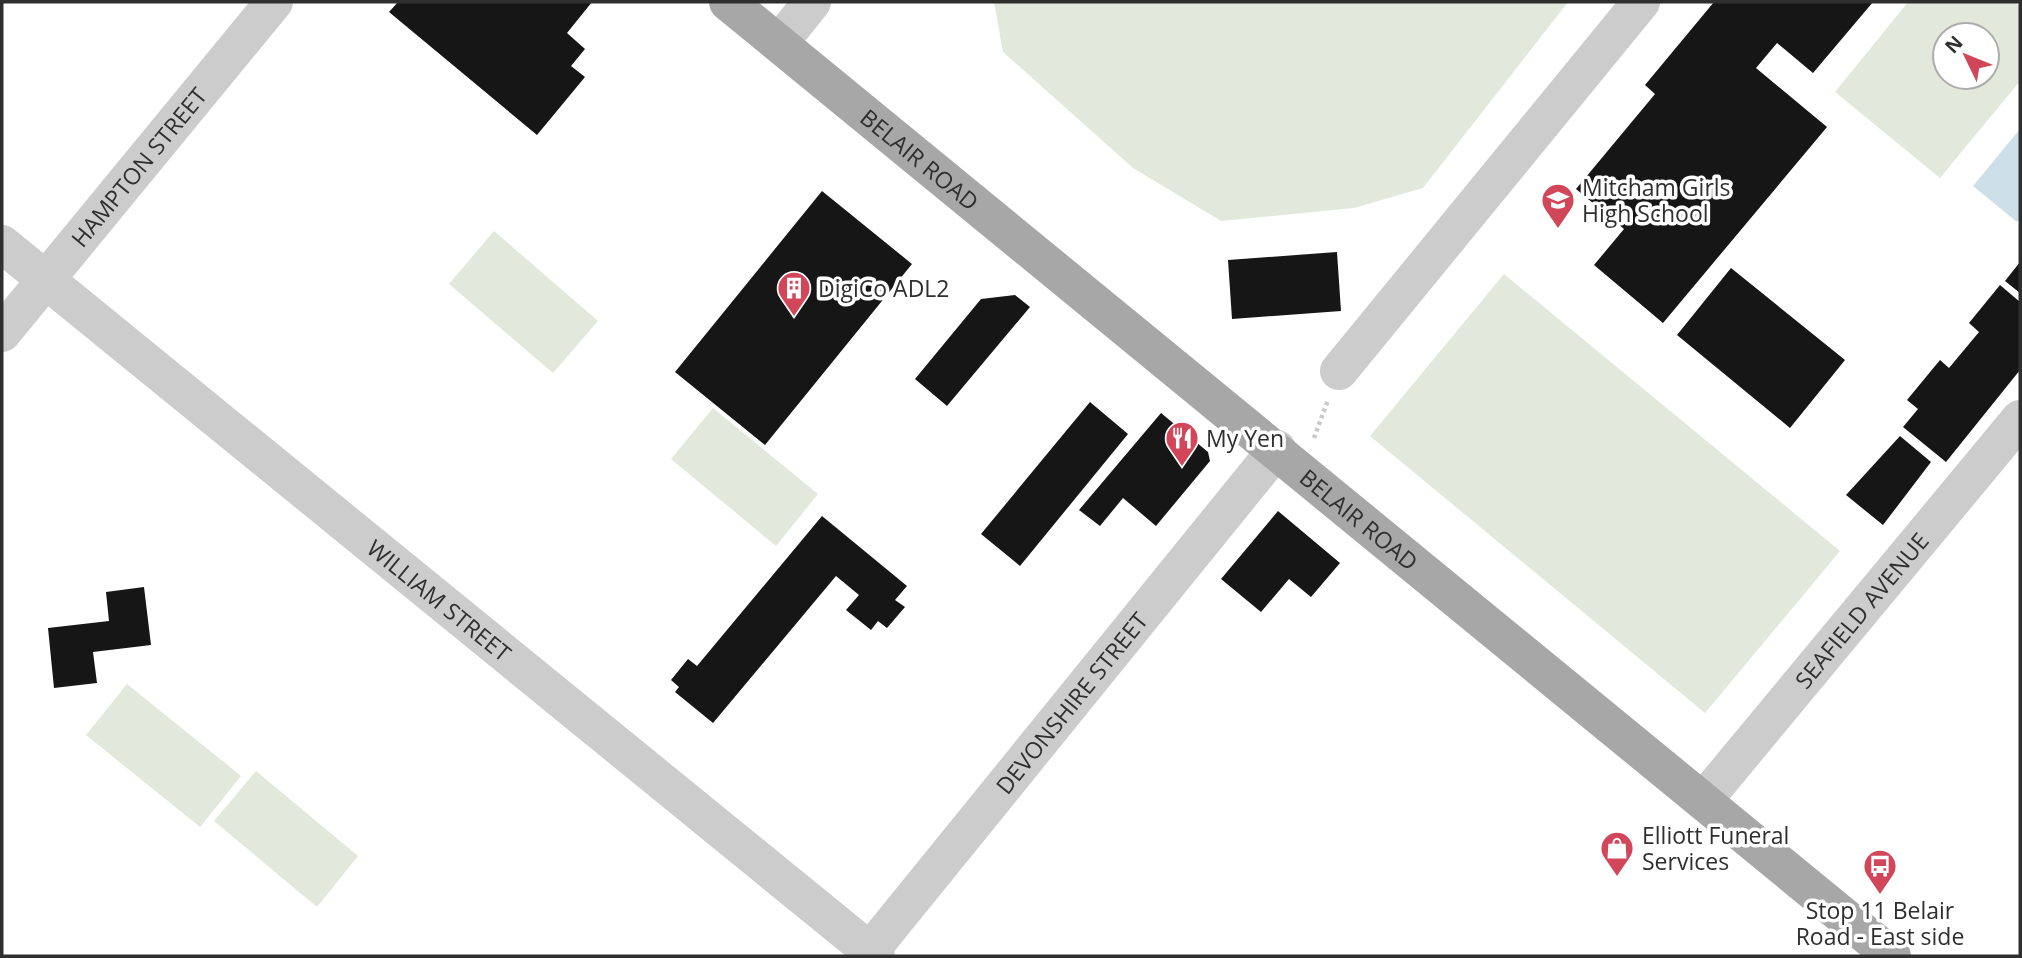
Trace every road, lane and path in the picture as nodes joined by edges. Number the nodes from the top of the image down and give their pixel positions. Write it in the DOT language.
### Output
graph roads {
  1 [pos="274,2"];
  2 [pos="728,2"];
  3 [pos="812,2"];
  4 [pos="1640,2"];
  5 [pos="779,43"];
  6 [pos="2,244"];
  7 [pos="45,280"];
  8 [pos="2,333"];
  9 [pos="1339,371"];
  10 [pos="2020,419"];
  11 [pos="1285,456"];
  12 [pos="1703,801"];
  13 [pos="871,955"];
  14 [pos="1892,956"];
  1 -- 7 [label="street, HAMPTON STREET"];
  2 -- 5 [label="main road, BELAIR ROAD"];
  3 -- 5 [label="street"];
  4 -- 9 [label="street"];
  5 -- 11 [label="main road, BELAIR ROAD"];
  6 -- 7 [label="street, WILLIAM STREET"];
  7 -- 8 [label="street, HAMPTON STREET"];
  7 -- 13 [label="street, WILLIAM STREET"];
  9 -- 11 [label="path"];
  10 -- 12 [label="street, SEAFIELD AVENUE"];
  11 -- 12 [label="main road, BELAIR ROAD"];
  11 -- 13 [label="street, DEVONSHIRE STREET"];
  12 -- 14 [label="main road, BELAIR ROAD"];
}
